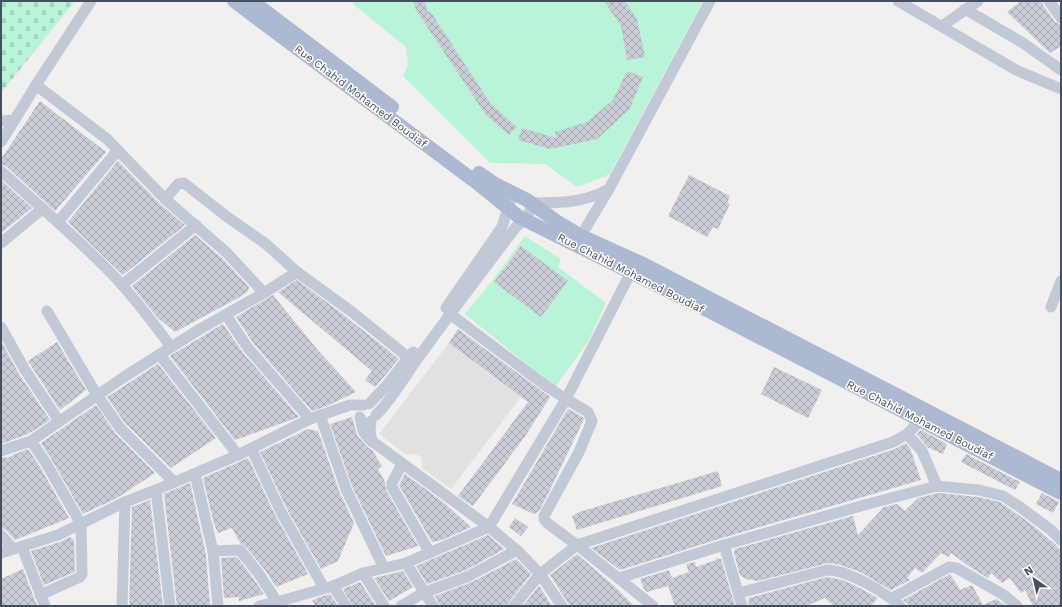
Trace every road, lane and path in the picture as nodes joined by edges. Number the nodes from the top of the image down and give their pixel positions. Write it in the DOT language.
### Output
graph roads {
  1 [pos="91,1"];
  2 [pos="234,1"];
  3 [pos="710,1"];
  4 [pos="898,1"];
  5 [pos="978,1"];
  6 [pos="1049,1"];
  7 [pos="256,2"];
  8 [pos="965,9"];
  9 [pos="1061,18"];
  10 [pos="942,26"];
  11 [pos="1061,70"];
  12 [pos="36,85"];
  13 [pos="1061,89"];
  14 [pos="14,120"];
  15 [pos="1,121"];
  16 [pos="1,142"];
  17 [pos="118,150"];
  18 [pos="1,171"];
  19 [pos="609,189"];
  20 [pos="519,195"];
  21 [pos="165,199"];
  22 [pos="532,203"];
  23 [pos="42,208"];
  24 [pos="507,209"];
  25 [pos="524,220"];
  26 [pos="58,222"];
  27 [pos="196,225"];
  28 [pos="581,236"];
  29 [pos="1,243"];
  30 [pos="297,272"];
  31 [pos="631,272"];
  32 [pos="1061,281"];
  33 [pos="122,285"];
  34 [pos="264,293"];
  35 [pos="1051,307"];
  36 [pos="47,311"];
  37 [pos="450,314"];
  38 [pos="226,315"];
  39 [pos="1,327"];
  40 [pos="171,347"];
  41 [pos="160,355"];
  42 [pos="409,358"];
  43 [pos="97,395"];
  44 [pos="566,399"];
  45 [pos="366,413"];
  46 [pos="315,417"];
  47 [pos="920,421"];
  48 [pos="59,422"];
  49 [pos="907,434"];
  50 [pos="31,441"];
  51 [pos="251,448"];
  52 [pos="1,451"];
  53 [pos="238,454"];
  54 [pos="402,464"];
  55 [pos="195,474"];
  56 [pos="1061,480"];
  57 [pos="174,482"];
  58 [pos="937,486"];
  59 [pos="156,490"];
  60 [pos="1061,493"];
  61 [pos="125,502"];
  62 [pos="81,524"];
  63 [pos="489,527"];
  64 [pos="1,535"];
  65 [pos="1061,540"];
  66 [pos="577,545"];
  67 [pos="724,545"];
  68 [pos="17,548"];
  69 [pos="517,550"];
  70 [pos="213,551"];
  71 [pos="1,553"];
  72 [pos="430,553"];
  73 [pos="406,563"];
  74 [pos="384,568"];
  75 [pos="363,573"];
  76 [pos="540,574"];
  77 [pos="619,578"];
  78 [pos="328,587"];
  79 [pos="423,593"];
  80 [pos="738,593"];
  81 [pos="40,595"];
  82 [pos="892,598"];
  83 [pos="283,603"];
  84 [pos="45,606"];
  85 [pos="122,606"];
  86 [pos="170,606"];
  87 [pos="218,606"];
  88 [pos="259,606"];
  89 [pos="346,606"];
  90 [pos="384,606"];
  91 [pos="401,606"];
  92 [pos="433,606"];
  93 [pos="514,606"];
  94 [pos="562,606"];
  95 [pos="652,606"];
  96 [pos="742,606"];
  97 [pos="900,606"];
  98 [pos="1017,606"];
  1 -- 12 [label="street"];
  2 -- 24 [label="main road, Rue Chahid Mohamed Boudiaf"];
  3 -- 19 [label="street"];
  4 -- 10 [label="street"];
  5 -- 8 [label="street"];
  6 -- 9 [label="street"];
  7 -- 20 [label="main road, Rue Chahid Mohamed Boudiaf"];
  8 -- 10 [label="street"];
  8 -- 11 [label="street"];
  10 -- 13 [label="street"];
  12 -- 14 [label="street"];
  12 -- 17 [label="street"];
  14 -- 15 [label="street"];
  14 -- 16 [label="street"];
  17 -- 21 [label="street"];
  17 -- 26 [label="street"];
  18 -- 23 [label="street"];
  19 -- 22 [label="street"];
  19 -- 28 [label="street"];
  20 -- 22 [label="main road, Rue Chahid Mohamed Boudiaf"];
  20 -- 24 [label="street"];
  21 -- 27 [label="street"];
  21 -- 30 [label="street"];
  22 -- 25 [label="street"];
  22 -- 28 [label="main road, Rue Chahid Mohamed Boudiaf"];
  23 -- 26 [label="street"];
  23 -- 29 [label="street"];
  24 -- 25 [label="main road, Rue Chahid Mohamed Boudiaf"];
  24 -- 42 [label="street"];
  25 -- 31 [label="main road, Rue Chahid Mohamed Boudiaf"];
  25 -- 37 [label="street"];
  26 -- 33 [label="street"];
  27 -- 33 [label="street"];
  27 -- 34 [label="street"];
  28 -- 56 [label="main road, Rue Chahid Mohamed Boudiaf"];
  30 -- 34 [label="street"];
  30 -- 42 [label="street"];
  31 -- 44 [label="street"];
  31 -- 47 [label="main road, Rue Chahid Mohamed Boudiaf"];
  32 -- 35 [label="street"];
  33 -- 40 [label="street"];
  34 -- 38 [label="street"];
  36 -- 43 [label="street"];
  37 -- 44 [label="street"];
  37 -- 45 [label="street"];
  38 -- 40 [label="street"];
  38 -- 46 [label="street"];
  39 -- 48 [label="street"];
  40 -- 41 [label="street"];
  41 -- 43 [label="street"];
  41 -- 53 [label="street"];
  42 -- 45 [label="street"];
  43 -- 48 [label="street"];
  43 -- 57 [label="street"];
  44 -- 63 [label="street"];
  44 -- 66 [label="street"];
  45 -- 46 [label="street"];
  45 -- 54 [label="street"];
  46 -- 51 [label="street"];
  46 -- 74 [label="street"];
  47 -- 49 [label="street"];
  47 -- 60 [label="main road, Rue Chahid Mohamed Boudiaf"];
  48 -- 50 [label="street"];
  49 -- 58 [label="street"];
  49 -- 66 [label="street"];
  50 -- 52 [label="street"];
  50 -- 62 [label="street"];
  51 -- 53 [label="street"];
  51 -- 78 [label="street"];
  53 -- 55 [label="street"];
  54 -- 63 [label="street"];
  54 -- 72 [label="street"];
  55 -- 57 [label="street"];
  55 -- 70 [label="street"];
  57 -- 59 [label="street"];
  58 -- 65 [label="street"];
  58 -- 67 [label="street"];
  59 -- 61 [label="street"];
  59 -- 86 [label="street"];
  61 -- 62 [label="street"];
  61 -- 85 [label="street"];
  62 -- 68 [label="street"];
  62 -- 81 [label="street"];
  63 -- 69 [label="street"];
  63 -- 72 [label="street"];
  64 -- 68 [label="street"];
  66 -- 76 [label="street"];
  66 -- 77 [label="street"];
  67 -- 77 [label="street"];
  67 -- 80 [label="street"];
  68 -- 71 [label="street"];
  68 -- 81 [label="street"];
  69 -- 76 [label="street"];
  69 -- 79 [label="street"];
  70 -- 83 [label="street"];
  70 -- 87 [label="street"];
  72 -- 73 [label="street"];
  73 -- 74 [label="street"];
  73 -- 79 [label="street"];
  74 -- 75 [label="street"];
  75 -- 78 [label="street"];
  75 -- 90 [label="street"];
  76 -- 93 [label="street"];
  76 -- 94 [label="street"];
  77 -- 95 [label="street"];
  78 -- 83 [label="street"];
  78 -- 89 [label="street"];
  79 -- 91 [label="street"];
  79 -- 92 [label="street"];
  80 -- 82 [label="street"];
  80 -- 96 [label="street"];
  81 -- 84 [label="street"];
  82 -- 97 [label="street"];
  82 -- 98 [label="street"];
  83 -- 88 [label="street"];
}
